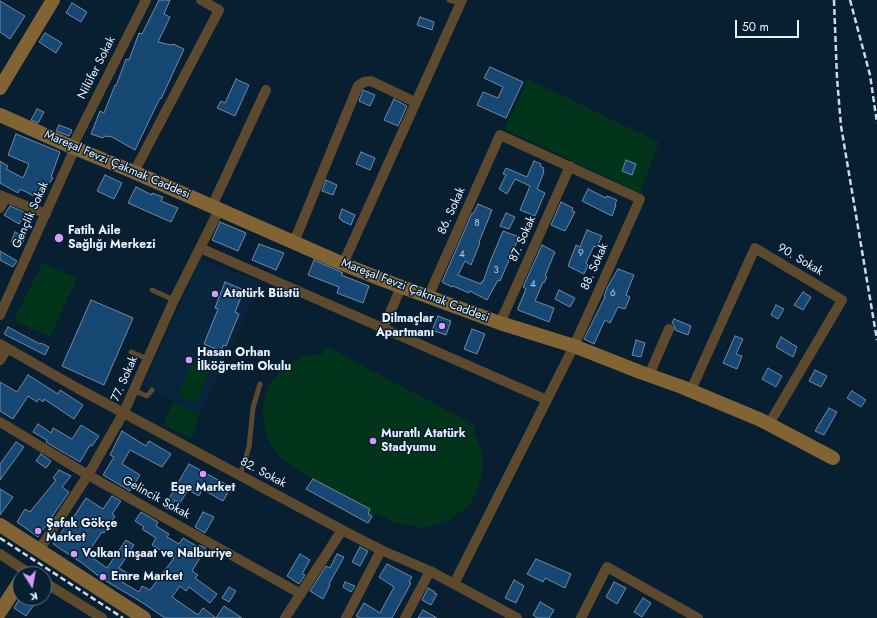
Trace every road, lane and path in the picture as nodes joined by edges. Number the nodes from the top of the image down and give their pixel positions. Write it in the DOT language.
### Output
graph roads {
  1 [pos="52,0"];
  2 [pos="146,0"];
  3 [pos="201,0"];
  4 [pos="449,0"];
  5 [pos="461,2"];
  6 [pos="0,88"];
  7 [pos="266,90"];
  8 [pos="415,102"];
  9 [pos="0,115"];
  10 [pos="74,148"];
  11 [pos="570,166"];
  12 [pos="134,172"];
  13 [pos="3,196"];
  14 [pos="0,208"];
  15 [pos="215,208"];
  16 [pos="46,214"];
  17 [pos="294,242"];
  18 [pos="200,248"];
  19 [pos="343,264"];
  20 [pos="402,287"];
  21 [pos="152,290"];
  22 [pos="428,297"];
  23 [pos="174,300"];
  24 [pos="0,315"];
  25 [pos="500,323"];
  26 [pos="383,329"];
  27 [pos="669,329"];
  28 [pos="4,346"];
  29 [pos="574,346"];
  30 [pos="130,352"];
  31 [pos="148,359"];
  32 [pos="0,360"];
  33 [pos="649,375"];
  34 [pos="260,384"];
  35 [pos="133,390"];
  36 [pos="152,390"];
  37 [pos="691,390"];
  38 [pos="547,400"];
  39 [pos="124,412"];
  40 [pos="0,422"];
  41 [pos="769,424"];
  42 [pos="833,458"];
  43 [pos="88,475"];
  44 [pos="240,475"];
  45 [pos="0,525"];
  46 [pos="342,530"];
  47 [pos="39,550"];
  48 [pos="381,550"];
  49 [pos="0,554"];
  50 [pos="14,566"];
  51 [pos="430,571"];
  52 [pos="454,584"];
  53 [pos="52,587"];
  54 [pos="12,594"];
  55 [pos="301,594"];
  56 [pos="0,612"];
  57 [pos="102,618"];
  58 [pos="144,618"];
  59 [pos="285,618"];
  60 [pos="346,618"];
  61 [pos="405,618"];
  62 [pos="517,618"];
  63 [pos="581,618"];
  64 [pos="698,618"];
  1 -- 6 [label="street"];
  2 -- 10 [label="street, Nilüfer Sokak"];
  3 -- 12 [label="street"];
  4 -- 5 [label="lane"];
  5 -- 8 [label="street"];
  7 -- 15 [label="street, 77. Sokak"];
  8 -- 17 [label="street"];
  8 -- 19 [label="street"];
  9 -- 10 [label="street, Mareşal Fevzi Çakmak Caddesi"];
  10 -- 12 [label="street, Mareşal Fevzi Çakmak Caddesi"];
  10 -- 16 [label="street, Gençlik Sokak"];
  11 -- 22 [label="street, 86. Sokak"];
  11 -- 25 [label="street, 87. Sokak"];
  11 -- 29 [label="street, 88. Sokak"];
  12 -- 15 [label="street, Mareşal Fevzi Çakmak Caddesi"];
  13 -- 14 [label="street"];
  13 -- 16 [label="street"];
  15 -- 17 [label="street, Mareşal Fevzi Çakmak Caddesi"];
  15 -- 18 [label="street, 77. Sokak"];
  16 -- 24 [label="street, Gençlik Sokak"];
  17 -- 19 [label="street, Mareşal Fevzi Çakmak Caddesi"];
  18 -- 23 [label="street, 77. Sokak"];
  18 -- 26 [label="street"];
  19 -- 20 [label="street, Mareşal Fevzi Çakmak Caddesi"];
  20 -- 22 [label="street, Mareşal Fevzi Çakmak Caddesi"];
  20 -- 26 [label="street"];
  21 -- 23 [label="lane"];
  22 -- 25 [label="street, Mareşal Fevzi Çakmak Caddesi"];
  23 -- 31 [label="street, 77. Sokak"];
  25 -- 29 [label="street, Mareşal Fevzi Çakmak Caddesi"];
  26 -- 38 [label="street"];
  27 -- 33 [label="street"];
  28 -- 32 [label="street"];
  28 -- 39 [label="street, 82. Sokak"];
  29 -- 33 [label="street, Mareşal Fevzi Çakmak Caddesi"];
  29 -- 38 [label="street, 88. Sokak"];
  30 -- 31 [label="lane"];
  31 -- 35 [label="street, 77. Sokak"];
  33 -- 37 [label="street, Mareşal Fevzi Çakmak Caddesi"];
  34 -- 44 [label="lane"];
  35 -- 36 [label="lane"];
  35 -- 39 [label="street, 77. Sokak"];
  37 -- 41 [label="street, Mareşal Fevzi Çakmak Caddesi"];
  37 -- 41 [label="street, 90. Sokak"];
  38 -- 52 [label="street, 88. Sokak"];
  39 -- 43 [label="street, 77. Sokak"];
  39 -- 44 [label="street, 82. Sokak"];
  40 -- 43 [label="street, Gelincik Sokak"];
  41 -- 42 [label="street, Mareşal Fevzi Çakmak Caddesi"];
  43 -- 47 [label="street, 77. Sokak"];
  43 -- 55 [label="street, Gelincik Sokak"];
  44 -- 46 [label="street, 82. Sokak"];
  45 -- 47 [label="street"];
  46 -- 48 [label="street, 82. Sokak"];
  46 -- 55 [label="street"];
  47 -- 58 [label="street"];
  48 -- 51 [label="street, 82. Sokak"];
  48 -- 60 [label="street"];
  49 -- 50 [label="street"];
  51 -- 52 [label="street, 82. Sokak"];
  51 -- 61 [label="street"];
  52 -- 62 [label="street, 82. Sokak"];
  53 -- 57 [label="street"];
  54 -- 56 [label="street"];
  55 -- 59 [label="street"];
  63 -- 64 [label="street"];
}
